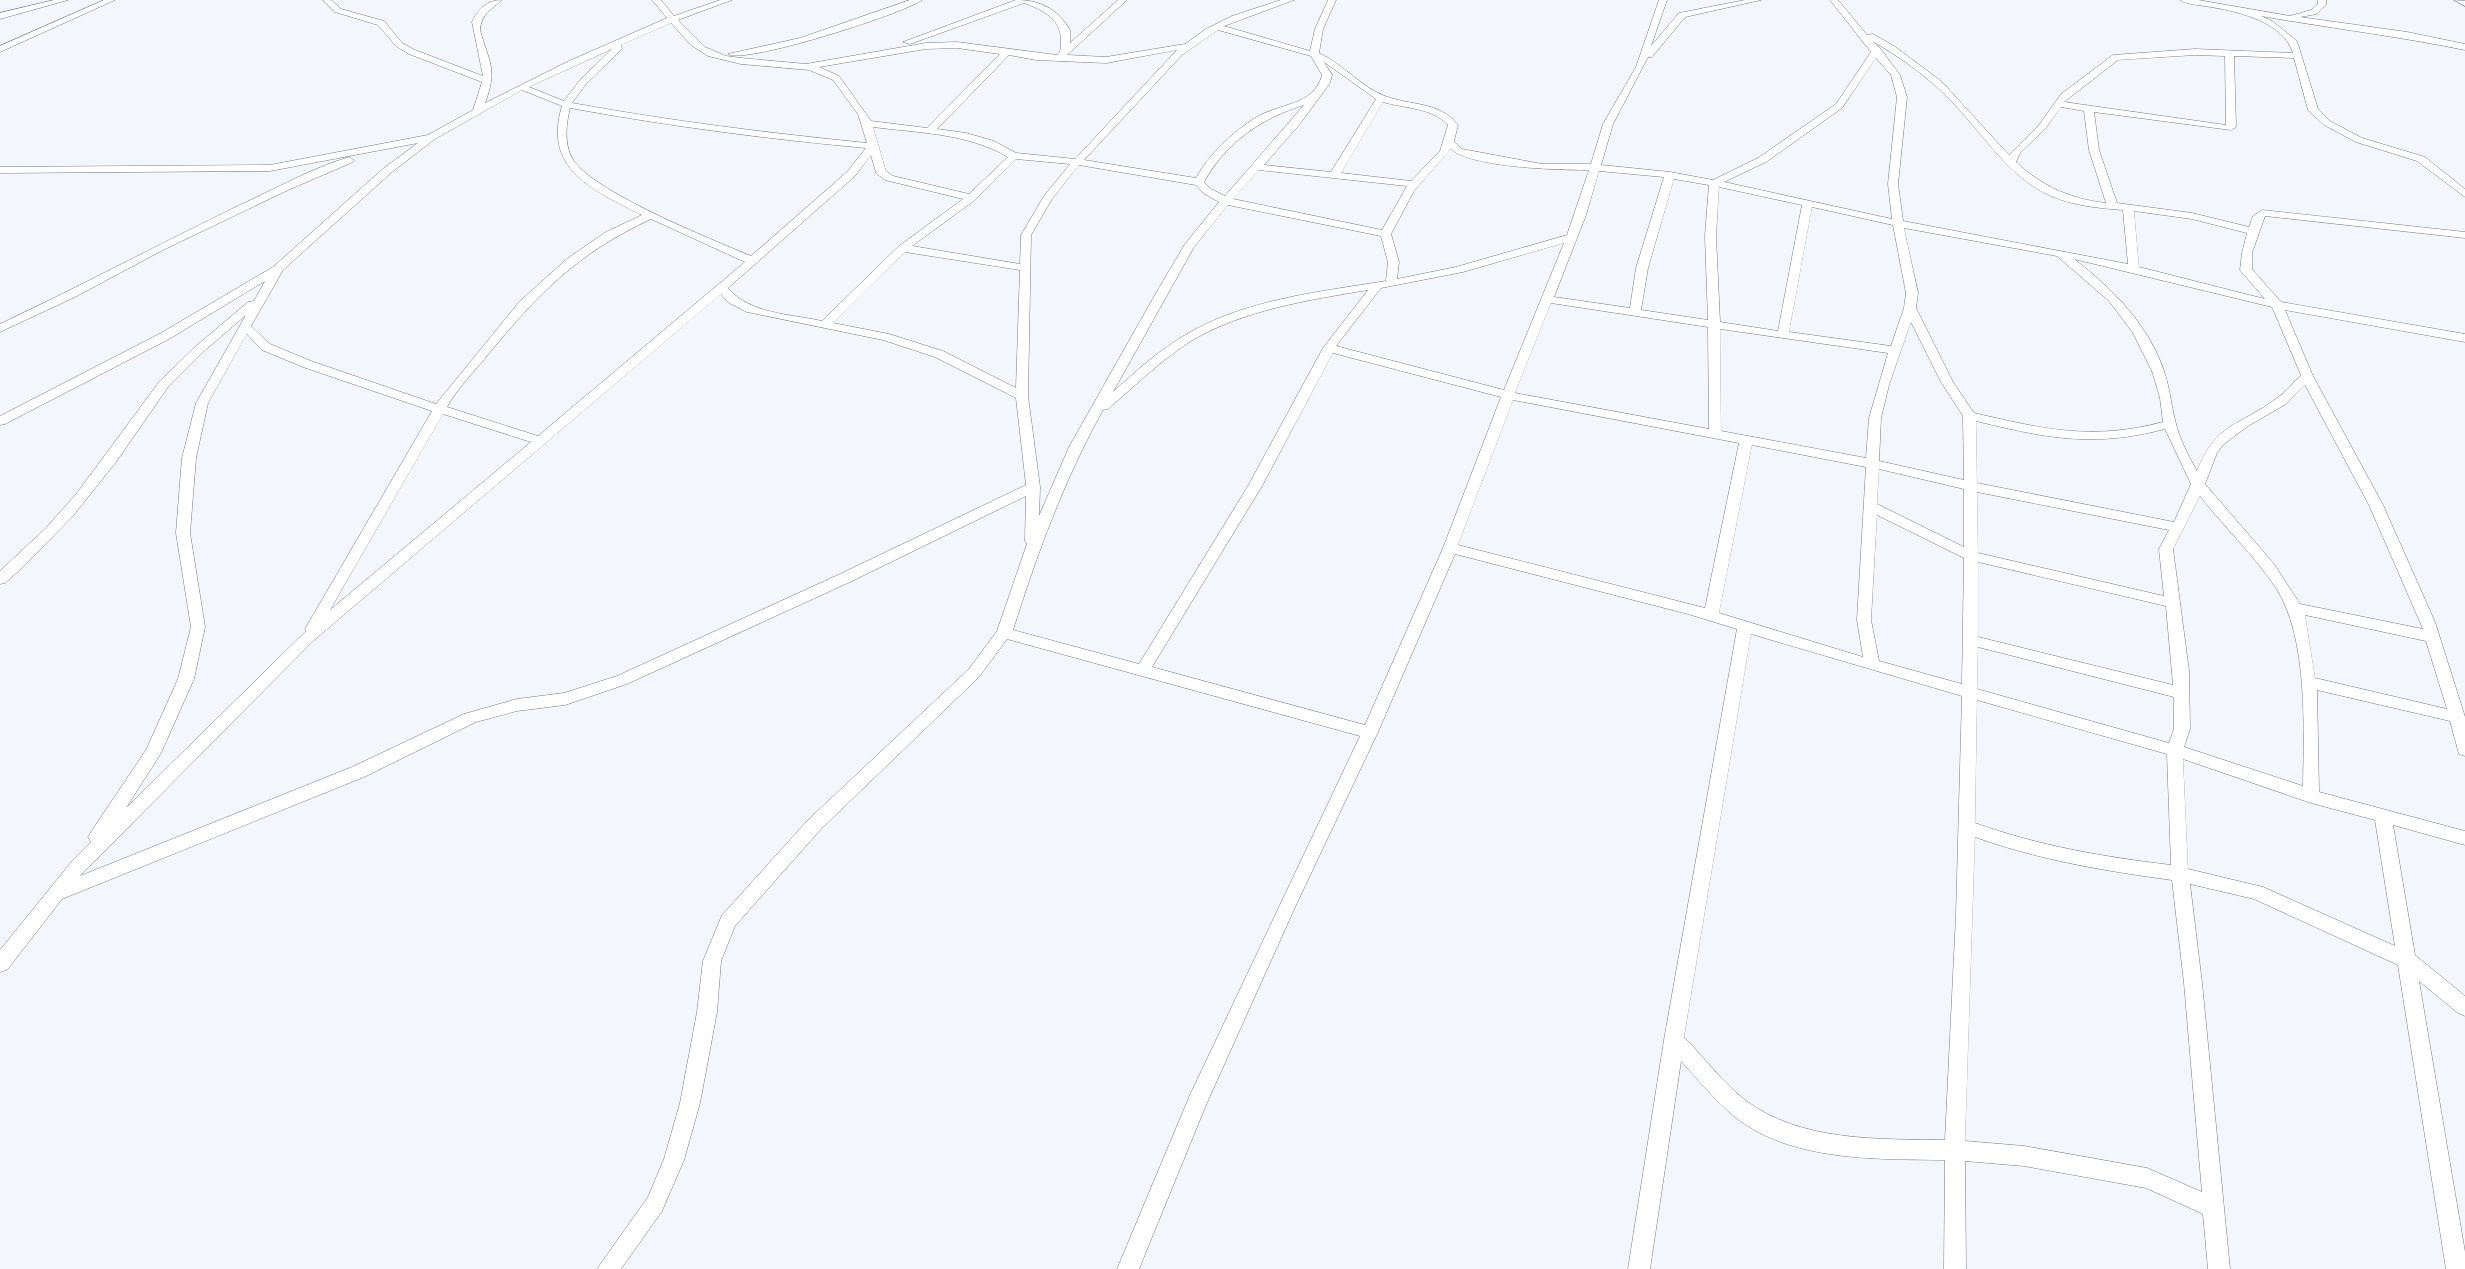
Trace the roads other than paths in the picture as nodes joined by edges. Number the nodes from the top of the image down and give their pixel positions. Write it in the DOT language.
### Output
graph roads {
  1 [pos="64,0"];
  2 [pos="111,0"];
  3 [pos="327,0"];
  4 [pos="498,0"];
  5 [pos="656,0"];
  6 [pos="728,0"];
  7 [pos="918,0"];
  8 [pos="1024,0"];
  9 [pos="1123,0"];
  10 [pos="1290,0"];
  11 [pos="1332,0"];
  12 [pos="1663,0"];
  13 [pos="1756,0"];
  14 [pos="1834,0"];
  15 [pos="2184,0"];
  16 [pos="2231,0"];
  17 [pos="2322,0"];
  18 [pos="2458,0"];
  19 [pos="2465,4"];
  20 [pos="2240,9"];
  21 [pos="2265,14"];
  22 [pos="0,16"];
  23 [pos="2277,16"];
  24 [pos="671,20"];
  25 [pos="1218,27"];
  26 [pos="1856,28"];
  27 [pos="625,40"];
  28 [pos="1186,46"];
  29 [pos="2465,46"];
  30 [pos="0,49"];
  31 [pos="1877,50"];
  32 [pos="1007,52"];
  33 [pos="2229,53"];
  34 [pos="1314,54"];
  35 [pos="714,56"];
  36 [pos="2299,57"];
  37 [pos="854,58"];
  38 [pos="1065,58"];
  39 [pos="802,67"];
  40 [pos="1640,67"];
  41 [pos="488,81"];
  42 [pos="521,87"];
  43 [pos="1381,98"];
  44 [pos="1314,99"];
  45 [pos="2058,104"];
  46 [pos="567,105"];
  47 [pos="2089,109"];
  48 [pos="477,112"];
  49 [pos="869,124"];
  50 [pos="930,131"];
  51 [pos="432,137"];
  52 [pos="1451,143"];
  53 [pos="873,146"];
  54 [pos="380,147"];
  55 [pos="1014,156"];
  56 [pos="1077,162"];
  57 [pos="2011,163"];
  58 [pos="1257,167"];
  59 [pos="1594,167"];
  60 [pos="0,170"];
  61 [pos="1670,175"];
  62 [pos="1334,176"];
  63 [pos="1199,182"];
  64 [pos="1714,183"];
  65 [pos="1414,184"];
  66 [pos="2465,194"];
  67 [pos="970,198"];
  68 [pos="1226,201"];
  69 [pos="1807,204"];
  70 [pos="2113,207"];
  71 [pos="2128,208"];
  72 [pos="651,215"];
  73 [pos="1898,223"];
  74 [pos="2255,231"];
  75 [pos="1386,234"];
  76 [pos="2465,235"];
  77 [pos="1570,238"];
  78 [pos="903,248"];
  79 [pos="2059,253"];
  80 [pos="753,261"];
  81 [pos="278,268"];
  82 [pos="1025,268"];
  83 [pos="2134,269"];
  84 [pos="1384,284"];
  85 [pos="722,288"];
  86 [pos="261,296"];
  87 [pos="1546,300"];
  88 [pos="2277,305"];
  89 [pos="1910,308"];
  90 [pos="1635,313"];
  91 [pos="825,324"];
  92 [pos="1714,325"];
  93 [pos="244,326"];
  94 [pos="0,328"];
  95 [pos="1784,336"];
  96 [pos="2465,338"];
  97 [pos="1329,348"];
  98 [pos="1895,350"];
  99 [pos="2307,376"];
  100 [pos="1508,395"];
  101 [pos="1022,396"];
  102 [pos="439,409"];
  103 [pos="1097,412"];
  104 [pos="1968,416"];
  105 [pos="0,421"];
  106 [pos="2169,424"];
  107 [pos="1715,435"];
  108 [pos="541,441"];
  109 [pos="1746,441"];
  110 [pos="1874,464"];
  111 [pos="2198,485"];
  112 [pos="1970,486"];
  113 [pos="1032,488"];
  114 [pos="1871,507"];
  115 [pos="2177,527"];
  116 [pos="1450,548"];
  117 [pos="1032,549"];
  118 [pos="1971,556"];
  119 [pos="0,579"];
  120 [pos="2173,603"];
  121 [pos="2294,608"];
  122 [pos="1711,615"];
  123 [pos="1745,625"];
  124 [pos="1004,633"];
  125 [pos="2433,637"];
  126 [pos="307,638"];
  127 [pos="1970,640"];
  128 [pos="1872,664"];
  129 [pos="1142,671"];
  130 [pos="2308,682"];
  131 [pos="1968,692"];
  132 [pos="2182,693"];
  133 [pos="2457,717"];
  134 [pos="1370,732"];
  135 [pos="2175,750"];
  136 [pos="2465,750"];
  137 [pos="2311,796"];
  138 [pos="2383,816"];
  139 [pos="1966,827"];
  140 [pos="2465,838"];
  141 [pos="79,865"];
  142 [pos="2180,874"];
  143 [pos="55,895"];
  144 [pos="2407,960"];
  145 [pos="0,964"];
  146 [pos="2465,1007"];
  147 [pos="1674,1040"];
  148 [pos="1954,1150"];
  149 [pos="2212,1207"];
  150 [pos="608,1269"];
  151 [pos="1128,1269"];
  152 [pos="1639,1269"];
  153 [pos="1955,1269"];
  154 [pos="2219,1269"];
  155 [pos="2457,1269"];
  1 -- 22 [label="street"];
  2 -- 30 [label="street"];
  3 -- 41 [label="street"];
  4 -- 41 [label="street"];
  5 -- 24 [label="street"];
  6 -- 24 [label="street"];
  7 -- 35 [label="street"];
  8 -- 37 [label="street"];
  8 -- 38 [label="street"];
  9 -- 38 [label="street"];
  10 -- 25 [label="street"];
  11 -- 34 [label="street"];
  12 -- 40 [label="street"];
  13 -- 40 [label="street"];
  14 -- 26 [label="street"];
  15 -- 20 [label="street"];
  16 -- 21 [label="street"];
  17 -- 23 [label="street"];
  18 -- 19 [label="street"];
  20 -- 21 [label="street"];
  20 -- 36 [label="street"];
  21 -- 23 [label="street"];
  23 -- 29 [label="street"];
  24 -- 27 [label="street"];
  24 -- 35 [label="street"];
  25 -- 28 [label="street"];
  25 -- 34 [label="street"];
  26 -- 31 [label="street"];
  26 -- 57 [label="street"];
  27 -- 42 [label="street"];
  27 -- 46 [label="street"];
  28 -- 38 [label="street"];
  28 -- 56 [label="street"];
  31 -- 64 [label="street"];
  31 -- 73 [label="street"];
  32 -- 37 [label="street"];
  32 -- 38 [label="street"];
  32 -- 50 [label="street"];
  33 -- 36 [label="street"];
  33 -- 45 [label="street"];
  33 -- 47 [label="street"];
  34 -- 43 [label="street"];
  34 -- 44 [label="street"];
  35 -- 39 [label="street"];
  36 -- 66 [label="street"];
  37 -- 39 [label="street"];
  39 -- 49 [label="street"];
  40 -- 59 [label="street"];
  41 -- 48 [label="street"];
  42 -- 46 [label="street"];
  42 -- 48 [label="street"];
  43 -- 52 [label="street"];
  43 -- 62 [label="street"];
  44 -- 58 [label="street"];
  44 -- 63 [label="street"];
  45 -- 47 [label="street"];
  45 -- 57 [label="street"];
  46 -- 53 [label="street"];
  46 -- 72 [label="street"];
  47 -- 70 [label="street"];
  48 -- 51 [label="street"];
  49 -- 50 [label="street"];
  49 -- 53 [label="street"];
  50 -- 55 [label="street"];
  51 -- 54 [label="street"];
  51 -- 81 [label="street"];
  52 -- 59 [label="street"];
  52 -- 65 [label="street"];
  53 -- 67 [label="street"];
  53 -- 80 [label="street"];
  54 -- 60 [label="street"];
  54 -- 94 [label="street"];
  55 -- 56 [label="street"];
  55 -- 67 [label="street"];
  56 -- 63 [label="street"];
  56 -- 82 [label="street"];
  57 -- 70 [label="street"];
  58 -- 62 [label="street"];
  58 -- 68 [label="street"];
  59 -- 61 [label="street"];
  59 -- 77 [label="street"];
  61 -- 64 [label="street"];
  61 -- 90 [label="street"];
  62 -- 65 [label="street"];
  63 -- 68 [label="street"];
  64 -- 69 [label="street"];
  64 -- 92 [label="street"];
  65 -- 75 [label="street"];
  67 -- 78 [label="street"];
  68 -- 75 [label="street"];
  68 -- 103 [label="street"];
  69 -- 73 [label="street"];
  69 -- 95 [label="street"];
  70 -- 71 [label="street"];
  71 -- 74 [label="street"];
  71 -- 83 [label="street"];
  72 -- 80 [label="street"];
  72 -- 102 [label="street"];
  73 -- 79 [label="street"];
  73 -- 89 [label="street"];
  74 -- 76 [label="street"];
  74 -- 88 [label="street"];
  75 -- 84 [label="street"];
  77 -- 84 [label="street"];
  77 -- 87 [label="street"];
  78 -- 82 [label="street"];
  78 -- 91 [label="street"];
  79 -- 83 [label="street"];
  79 -- 106 [label="street"];
  80 -- 85 [label="street"];
  81 -- 86 [label="street"];
  81 -- 105 [label="street"];
  82 -- 101 [label="street"];
  83 -- 88 [label="street"];
  84 -- 97 [label="street"];
  84 -- 103 [label="street"];
  85 -- 91 [label="street"];
  85 -- 108 [label="street"];
  86 -- 93 [label="street"];
  86 -- 119 [label="street"];
  87 -- 90 [label="street"];
  87 -- 100 [label="street"];
  88 -- 96 [label="street"];
  88 -- 99 [label="street"];
  89 -- 98 [label="street"];
  89 -- 104 [label="street"];
  90 -- 92 [label="street"];
  91 -- 101 [label="street"];
  92 -- 95 [label="street"];
  92 -- 107 [label="street"];
  93 -- 102 [label="street"];
  93 -- 141 [label="street"];
  95 -- 98 [label="street"];
  97 -- 100 [label="street"];
  97 -- 129 [label="street"];
  98 -- 110 [label="street"];
  99 -- 111 [label="street"];
  99 -- 125 [label="street"];
  100 -- 107 [label="street"];
  100 -- 116 [label="street"];
  101 -- 113 [label="street"];
  102 -- 108 [label="street"];
  102 -- 126 [label="street"];
  103 -- 117 [label="street"];
  104 -- 106 [label="street"];
  104 -- 112 [label="street"];
  106 -- 111 [label="street"];
  107 -- 109 [label="street"];
  108 -- 126 [label="street"];
  109 -- 110 [label="street"];
  109 -- 122 [label="street"];
  110 -- 112 [label="street"];
  110 -- 114 [label="street"];
  111 -- 115 [label="street"];
  111 -- 121 [label="street"];
  112 -- 115 [label="street"];
  112 -- 118 [label="street"];
  113 -- 117 [label="street"];
  113 -- 143 [label="street"];
  114 -- 118 [label="street"];
  114 -- 128 [label="street"];
  115 -- 120 [label="street"];
  116 -- 122 [label="street"];
  116 -- 134 [label="street"];
  117 -- 124 [label="street"];
  118 -- 120 [label="street"];
  118 -- 127 [label="street"];
  120 -- 132 [label="street"];
  121 -- 125 [label="street"];
  121 -- 130 [label="street"];
  122 -- 123 [label="street"];
  123 -- 128 [label="street"];
  123 -- 147 [label="street"];
  124 -- 129 [label="street"];
  124 -- 150 [label="street"];
  125 -- 133 [label="street"];
  126 -- 141 [label="street"];
  127 -- 131 [label="street"];
  127 -- 132 [label="street"];
  128 -- 131 [label="street"];
  129 -- 134 [label="street"];
  130 -- 133 [label="street"];
  130 -- 137 [label="street"];
  131 -- 135 [label="street"];
  131 -- 139 [label="street"];
  132 -- 135 [label="street"];
  133 -- 136 [label="street"];
  134 -- 151 [label="street"];
  135 -- 137 [label="street"];
  135 -- 142 [label="street"];
  137 -- 138 [label="street"];
  138 -- 140 [label="street"];
  138 -- 144 [label="street"];
  139 -- 142 [label="street"];
  139 -- 148 [label="street"];
  141 -- 143 [label="street"];
  142 -- 144 [label="street"];
  142 -- 149 [label="street"];
  143 -- 145 [label="street"];
  144 -- 146 [label="street"];
  144 -- 155 [label="street"];
  147 -- 148 [label="street"];
  147 -- 152 [label="street"];
  148 -- 149 [label="street"];
  148 -- 153 [label="street"];
  149 -- 154 [label="street"];
}
